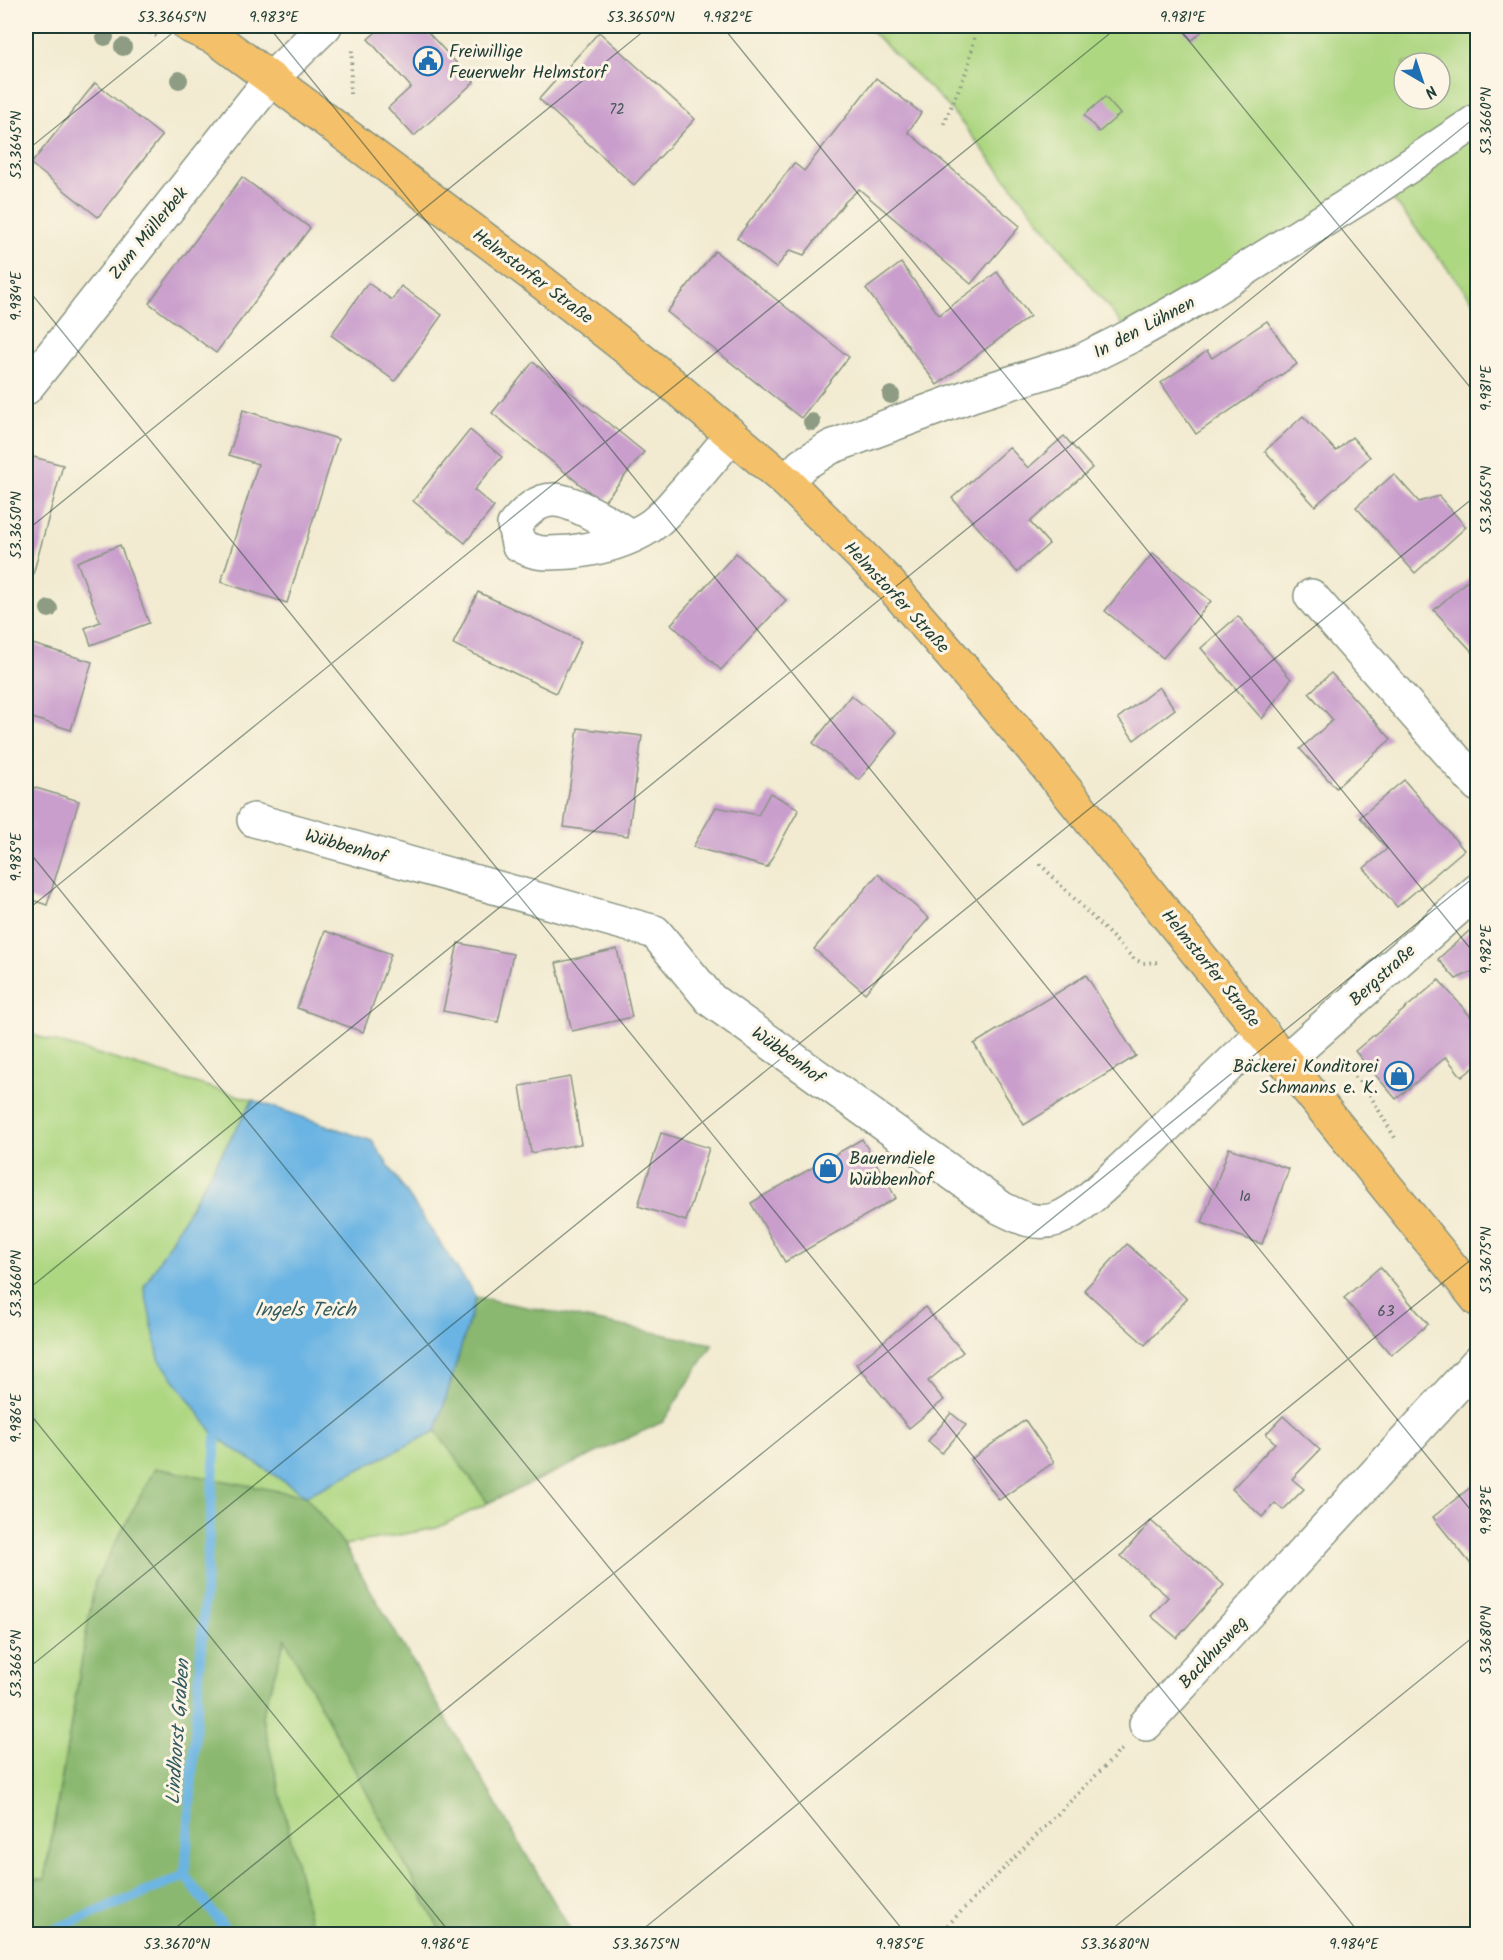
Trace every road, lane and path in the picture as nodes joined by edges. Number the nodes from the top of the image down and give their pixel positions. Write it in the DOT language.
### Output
graph roads {
  1 [pos="134,26"];
  2 [pos="325,26"];
  3 [pos="977,26"];
  4 [pos="174,32"];
  5 [pos="271,79"];
  6 [pos="1478,120"];
  7 [pos="944,124"];
  8 [pos="26,388"];
  9 [pos="732,435"];
  10 [pos="787,482"];
  11 [pos="629,536"];
  12 [pos="1311,596"];
  13 [pos="1478,785"];
  14 [pos="254,820"];
  15 [pos="1040,864"];
  16 [pos="1478,890"];
  17 [pos="1162,962"];
  18 [pos="1263,1033"];
  19 [pos="1315,1035"];
  20 [pos="1285,1061"];
  21 [pos="1395,1139"];
  22 [pos="1478,1300"];
  23 [pos="1478,1362"];
  24 [pos="1146,1724"];
  25 [pos="939,1935"];
  1 -- 4 [label="path"];
  2 -- 5 [label="street, Zum Müllerbek"];
  3 -- 7 [label="path"];
  4 -- 5 [label="main road, Helmstorfer Straße"];
  5 -- 8 [label="street, Zum Müllerbek"];
  5 -- 9 [label="main road, Helmstorfer Straße"];
  6 -- 10 [label="street, In den Lühnen"];
  9 -- 10 [label="main road, Helmstorfer Straße"];
  9 -- 11 [label="street"];
  10 -- 18 [label="main road, Helmstorfer Straße"];
  12 -- 13 [label="street"];
  14 -- 18 [label="street, Wübbenhof"];
  15 -- 17 [label="path"];
  16 -- 19 [label="street, Bergstraße"];
  18 -- 20 [label="main road, Helmstorfer Straße"];
  19 -- 20 [label="street, Bergstraße"];
  19 -- 21 [label="path"];
  20 -- 22 [label="main road, Helmstorfer Straße"];
  23 -- 24 [label="street, Backhusweg"];
  24 -- 25 [label="path"];
}
